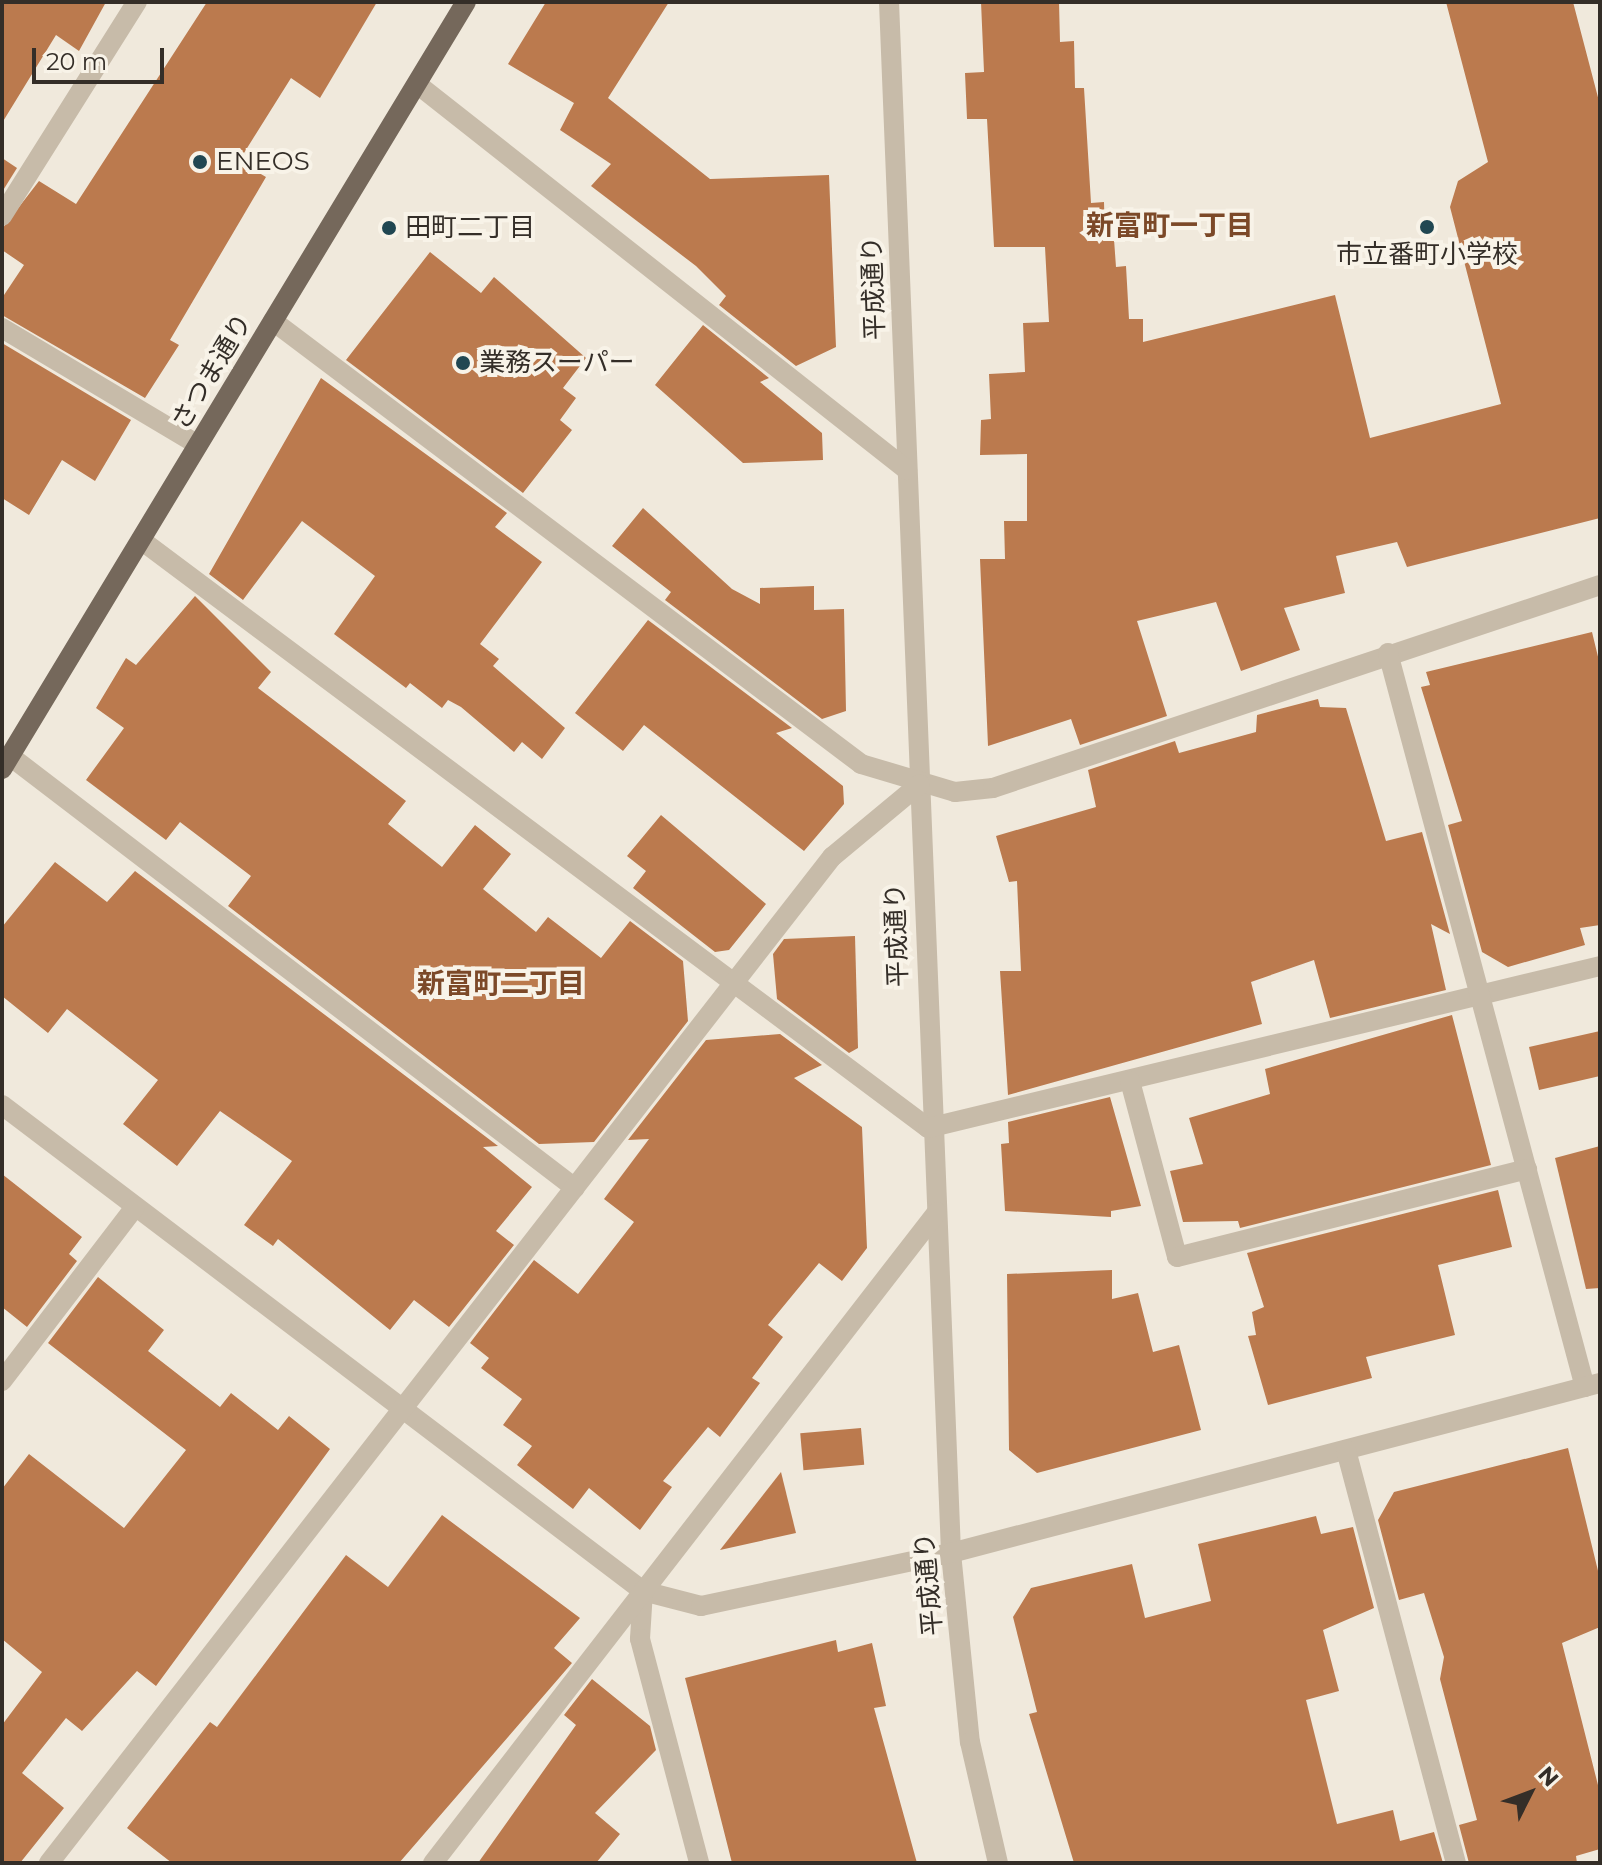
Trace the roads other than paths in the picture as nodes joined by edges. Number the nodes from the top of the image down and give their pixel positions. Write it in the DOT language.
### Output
graph roads {
  1 [pos="137,2"];
  2 [pos="466,2"];
  3 [pos="889,2"];
  4 [pos="417,84"];
  5 [pos="2,216"];
  6 [pos="273,321"];
  7 [pos="2,328"];
  8 [pos="198,445"];
  9 [pos="907,470"];
  10 [pos="141,540"];
  11 [pos="1600,585"];
  12 [pos="1388,653"];
  13 [pos="6,762"];
  14 [pos="920,784"];
  15 [pos="1600,966"];
  16 [pos="732,986"];
  17 [pos="1481,994"];
  18 [pos="1130,1081"];
  19 [pos="2,1105"];
  20 [pos="928,1128"];
  21 [pos="1527,1169"];
  22 [pos="575,1188"];
  23 [pos="135,1207"];
  24 [pos="937,1212"];
  25 [pos="2,1381"];
  26 [pos="1592,1385"];
  27 [pos="403,1409"];
  28 [pos="1346,1450"];
  29 [pos="951,1553"];
  30 [pos="643,1591"];
  31 [pos="49,1863"];
  32 [pos="433,1863"];
  33 [pos="699,1863"];
  34 [pos="998,1863"];
  35 [pos="1456,1863"];
  1 -- 5 [label="street"];
  2 -- 4 [label="main road, さつま通り"];
  3 -- 9 [label="street, 平成通り"];
  4 -- 6 [label="main road, さつま通り"];
  4 -- 9 [label="street"];
  6 -- 8 [label="main road, さつま通り"];
  6 -- 14 [label="street"];
  7 -- 8 [label="street"];
  8 -- 10 [label="main road, さつま通り"];
  9 -- 14 [label="street, 平成通り"];
  10 -- 13 [label="main road, さつま通り"];
  10 -- 16 [label="street"];
  11 -- 12 [label="street"];
  12 -- 14 [label="street"];
  12 -- 17 [label="street"];
  13 -- 22 [label="street"];
  14 -- 16 [label="street"];
  14 -- 20 [label="street, 平成通り"];
  15 -- 17 [label="street"];
  16 -- 20 [label="street"];
  16 -- 22 [label="street"];
  17 -- 18 [label="street"];
  17 -- 21 [label="street"];
  18 -- 20 [label="street"];
  18 -- 21 [label="street"];
  19 -- 23 [label="street"];
  20 -- 24 [label="street, 平成通り"];
  21 -- 26 [label="street"];
  22 -- 27 [label="street"];
  23 -- 25 [label="street"];
  23 -- 27 [label="street"];
  24 -- 29 [label="street, 平成通り"];
  24 -- 30 [label="street"];
  26 -- 28 [label="street"];
  27 -- 30 [label="street"];
  27 -- 31 [label="street"];
  28 -- 29 [label="street"];
  28 -- 35 [label="street"];
  29 -- 30 [label="street"];
  29 -- 34 [label="street, 平成通り"];
  30 -- 32 [label="street"];
  30 -- 33 [label="street"];
}
